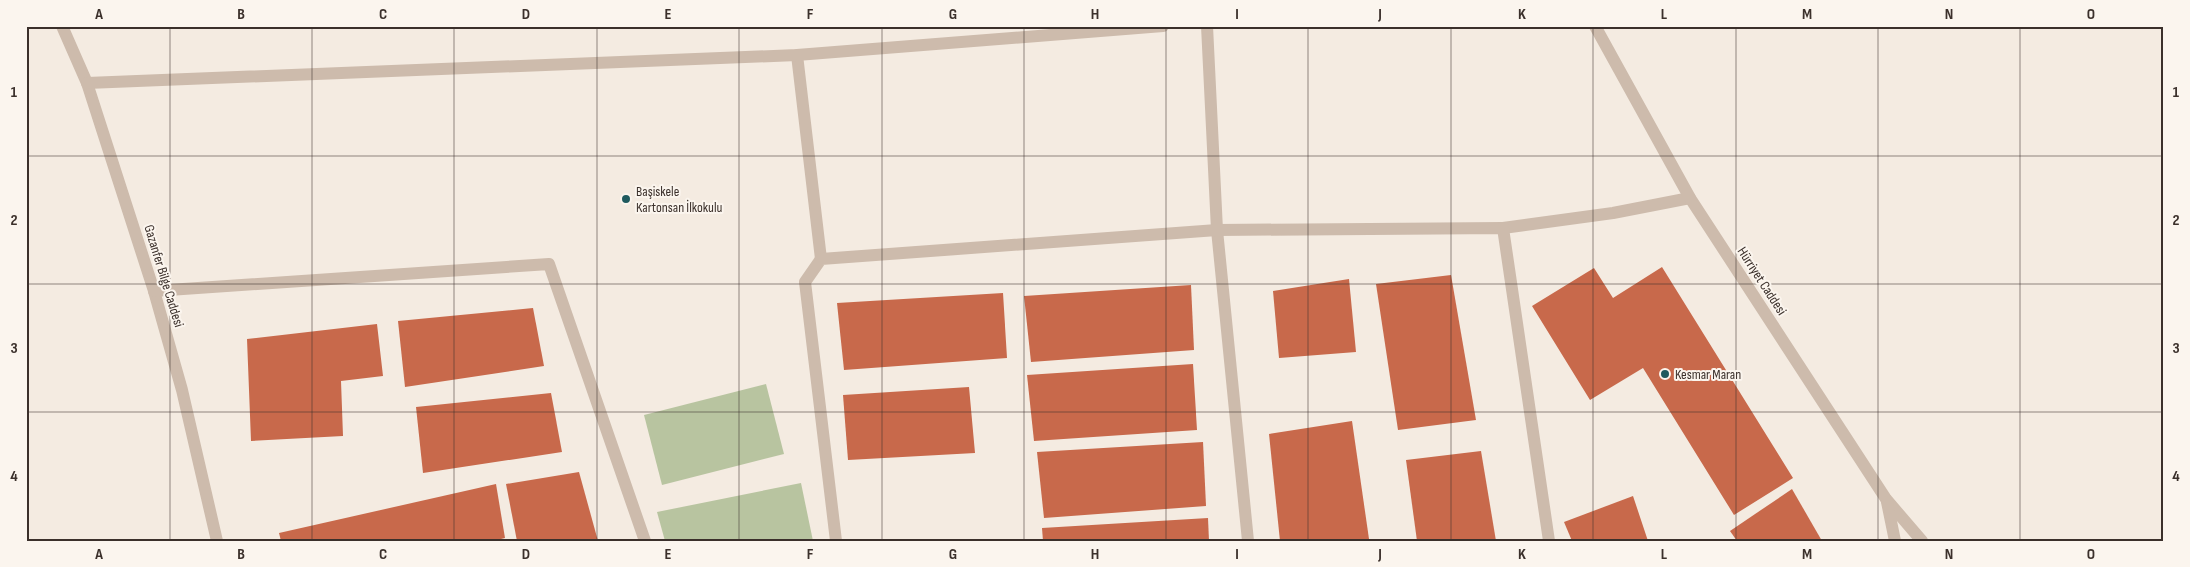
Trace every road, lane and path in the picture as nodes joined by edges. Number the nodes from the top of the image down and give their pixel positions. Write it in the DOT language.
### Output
graph roads {
  1 [pos="62,26"];
  2 [pos="1163,26"];
  3 [pos="1206,26"];
  4 [pos="1595,26"];
  5 [pos="797,55"];
  6 [pos="87,83"];
  7 [pos="1690,198"];
  8 [pos="1503,228"];
  9 [pos="1217,230"];
  10 [pos="821,259"];
  11 [pos="154,291"];
  12 [pos="1886,499"];
  13 [pos="217,541"];
  14 [pos="645,541"];
  15 [pos="836,541"];
  16 [pos="1248,541"];
  17 [pos="1549,541"];
  18 [pos="1895,541"];
  19 [pos="1922,541"];
  1 -- 6 [label="street, Gazanfer Bilge Caddesi"];
  2 -- 5 [label="street"];
  3 -- 9 [label="street"];
  4 -- 7 [label="street, Hürriyet Caddesi"];
  5 -- 6 [label="street"];
  5 -- 10 [label="street"];
  6 -- 11 [label="street, Gazanfer Bilge Caddesi"];
  7 -- 8 [label="street"];
  7 -- 12 [label="street, Hürriyet Caddesi"];
  8 -- 9 [label="street"];
  8 -- 17 [label="street"];
  9 -- 10 [label="street"];
  9 -- 16 [label="street"];
  10 -- 15 [label="street"];
  11 -- 13 [label="street, Gazanfer Bilge Caddesi"];
  11 -- 14 [label="street"];
  12 -- 18 [label="street"];
  12 -- 19 [label="street, Hürriyet Caddesi"];
}
